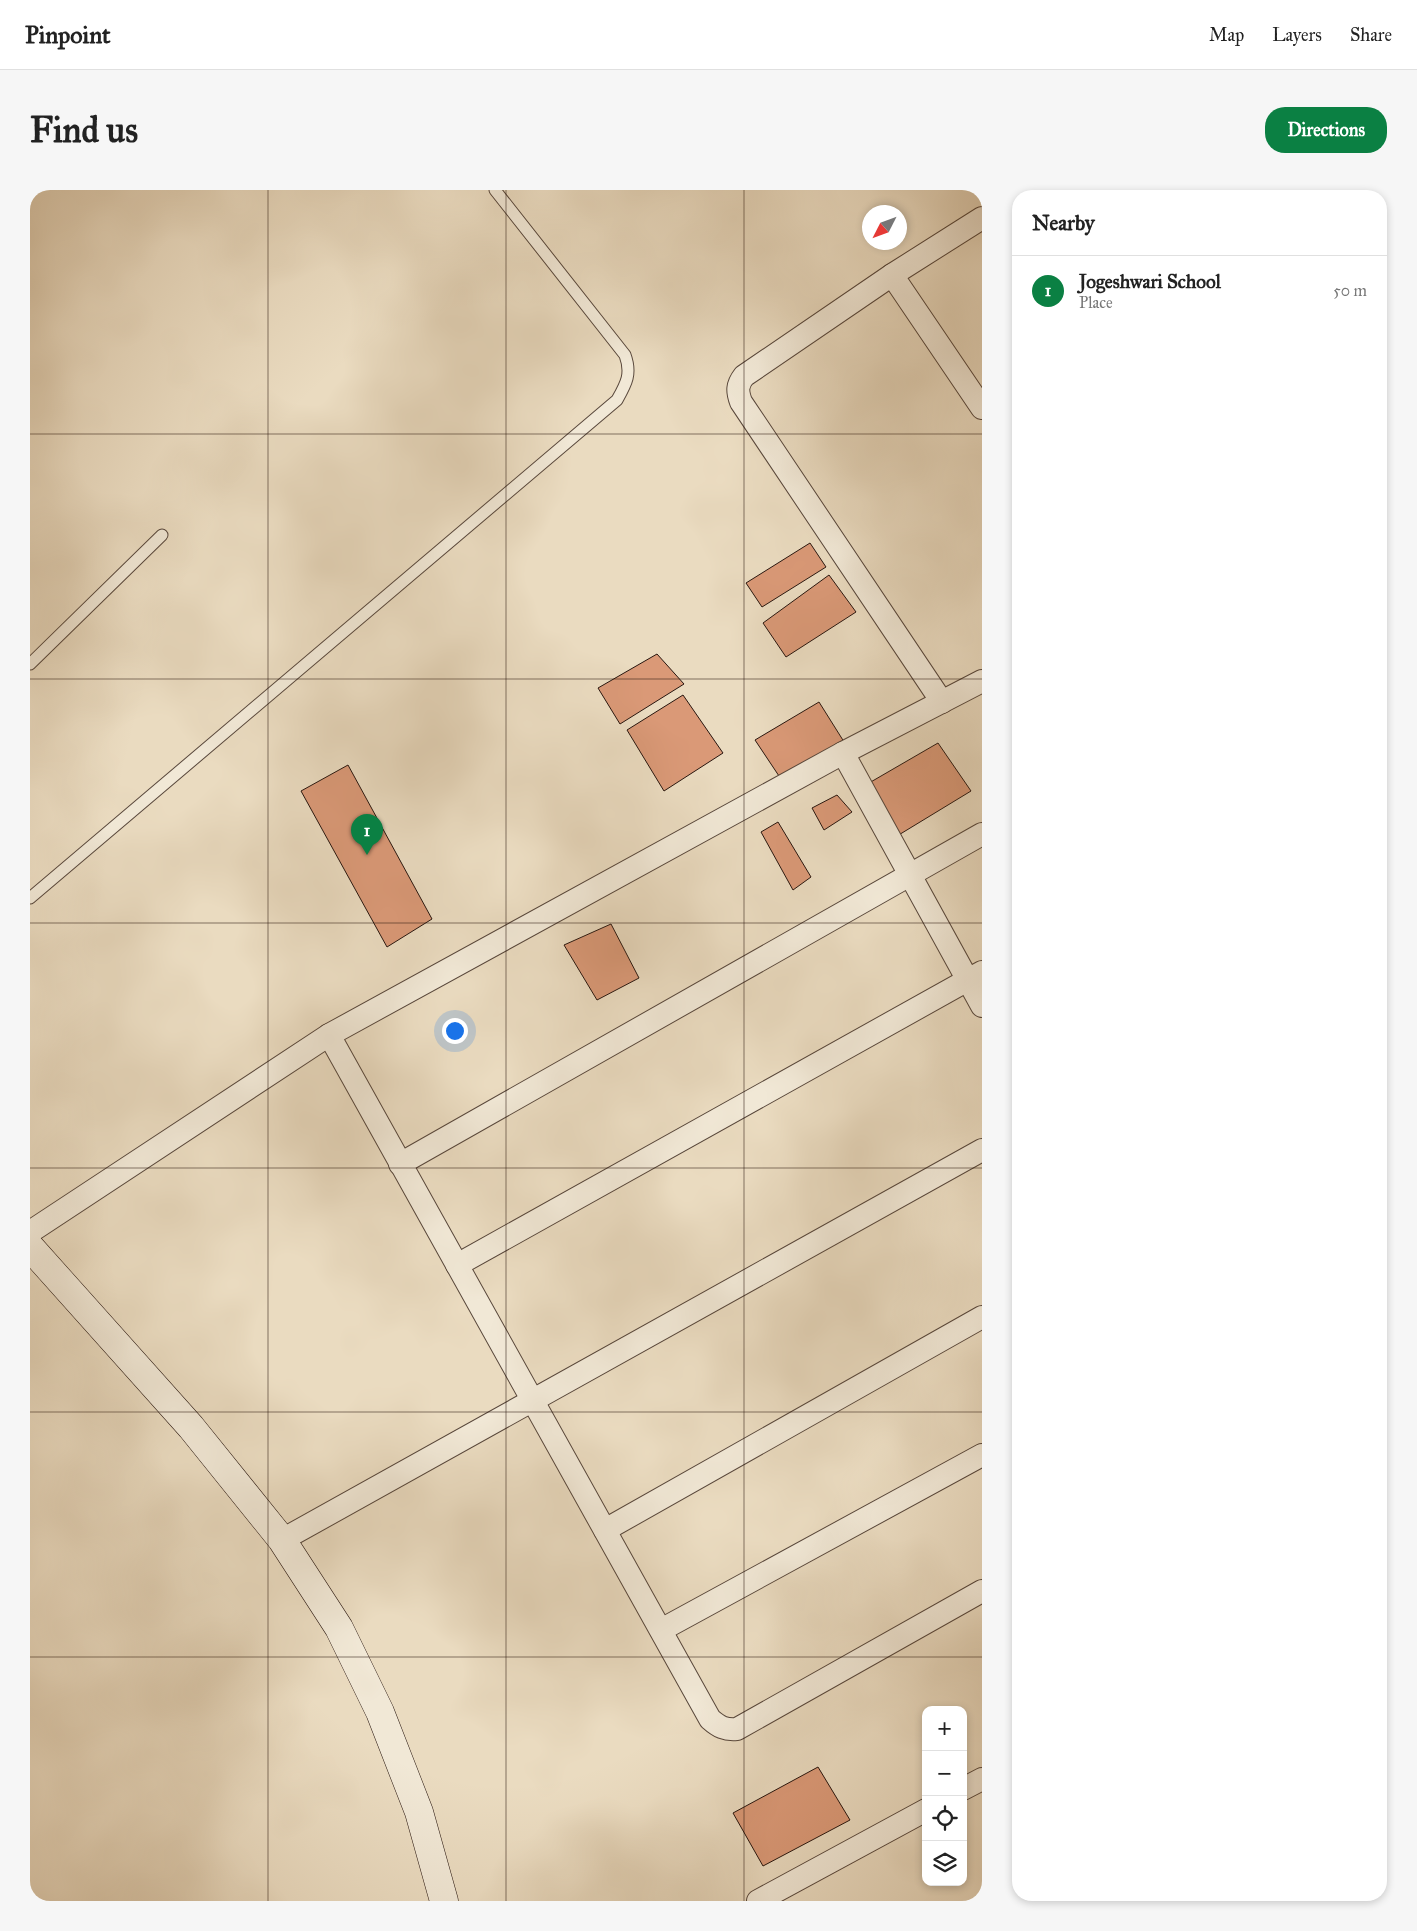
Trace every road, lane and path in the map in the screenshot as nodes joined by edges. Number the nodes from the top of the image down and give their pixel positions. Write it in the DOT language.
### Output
graph roads {
  1 [pos="495,190"];
  2 [pos="982,218"];
  3 [pos="892,275"];
  4 [pos="982,408"];
  5 [pos="162,535"];
  6 [pos="30,664"];
  7 [pos="982,681"];
  8 [pos="942,702"];
  9 [pos="844,753"];
  10 [pos="982,834"];
  11 [pos="910,874"];
  12 [pos="30,898"];
  13 [pos="975,976"];
  14 [pos="982,1006"];
  15 [pos="329,1035"];
  16 [pos="982,1150"];
  17 [pos="400,1164"];
  18 [pos="30,1232"];
  19 [pos="30,1247"];
  20 [pos="457,1265"];
  21 [pos="982,1318"];
  22 [pos="532,1399"];
  23 [pos="982,1455"];
  24 [pos="604,1530"];
  25 [pos="282,1540"];
  26 [pos="982,1590"];
  27 [pos="661,1630"];
  28 [pos="982,1779"];
  29 [pos="967,1787"];
  30 [pos="922,1812"];
  31 [pos="444,1901"];
  32 [pos="758,1901"];
  1 -- 12 [label="lane"];
  2 -- 3 [label="street"];
  3 -- 4 [label="street"];
  3 -- 8 [label="street"];
  5 -- 6 [label="lane"];
  7 -- 8 [label="street"];
  8 -- 9 [label="street"];
  9 -- 11 [label="street"];
  9 -- 15 [label="street"];
  10 -- 11 [label="street"];
  11 -- 13 [label="street"];
  11 -- 17 [label="street"];
  13 -- 14 [label="street"];
  13 -- 20 [label="street"];
  15 -- 17 [label="street"];
  15 -- 18 [label="street"];
  16 -- 22 [label="street"];
  17 -- 20 [label="street"];
  19 -- 25 [label="main road"];
  20 -- 22 [label="street"];
  21 -- 24 [label="street"];
  22 -- 24 [label="street"];
  22 -- 25 [label="street"];
  23 -- 27 [label="street"];
  24 -- 27 [label="street"];
  25 -- 31 [label="main road"];
  26 -- 27 [label="street"];
  28 -- 29 [label="street"];
  30 -- 32 [label="street"];
}
